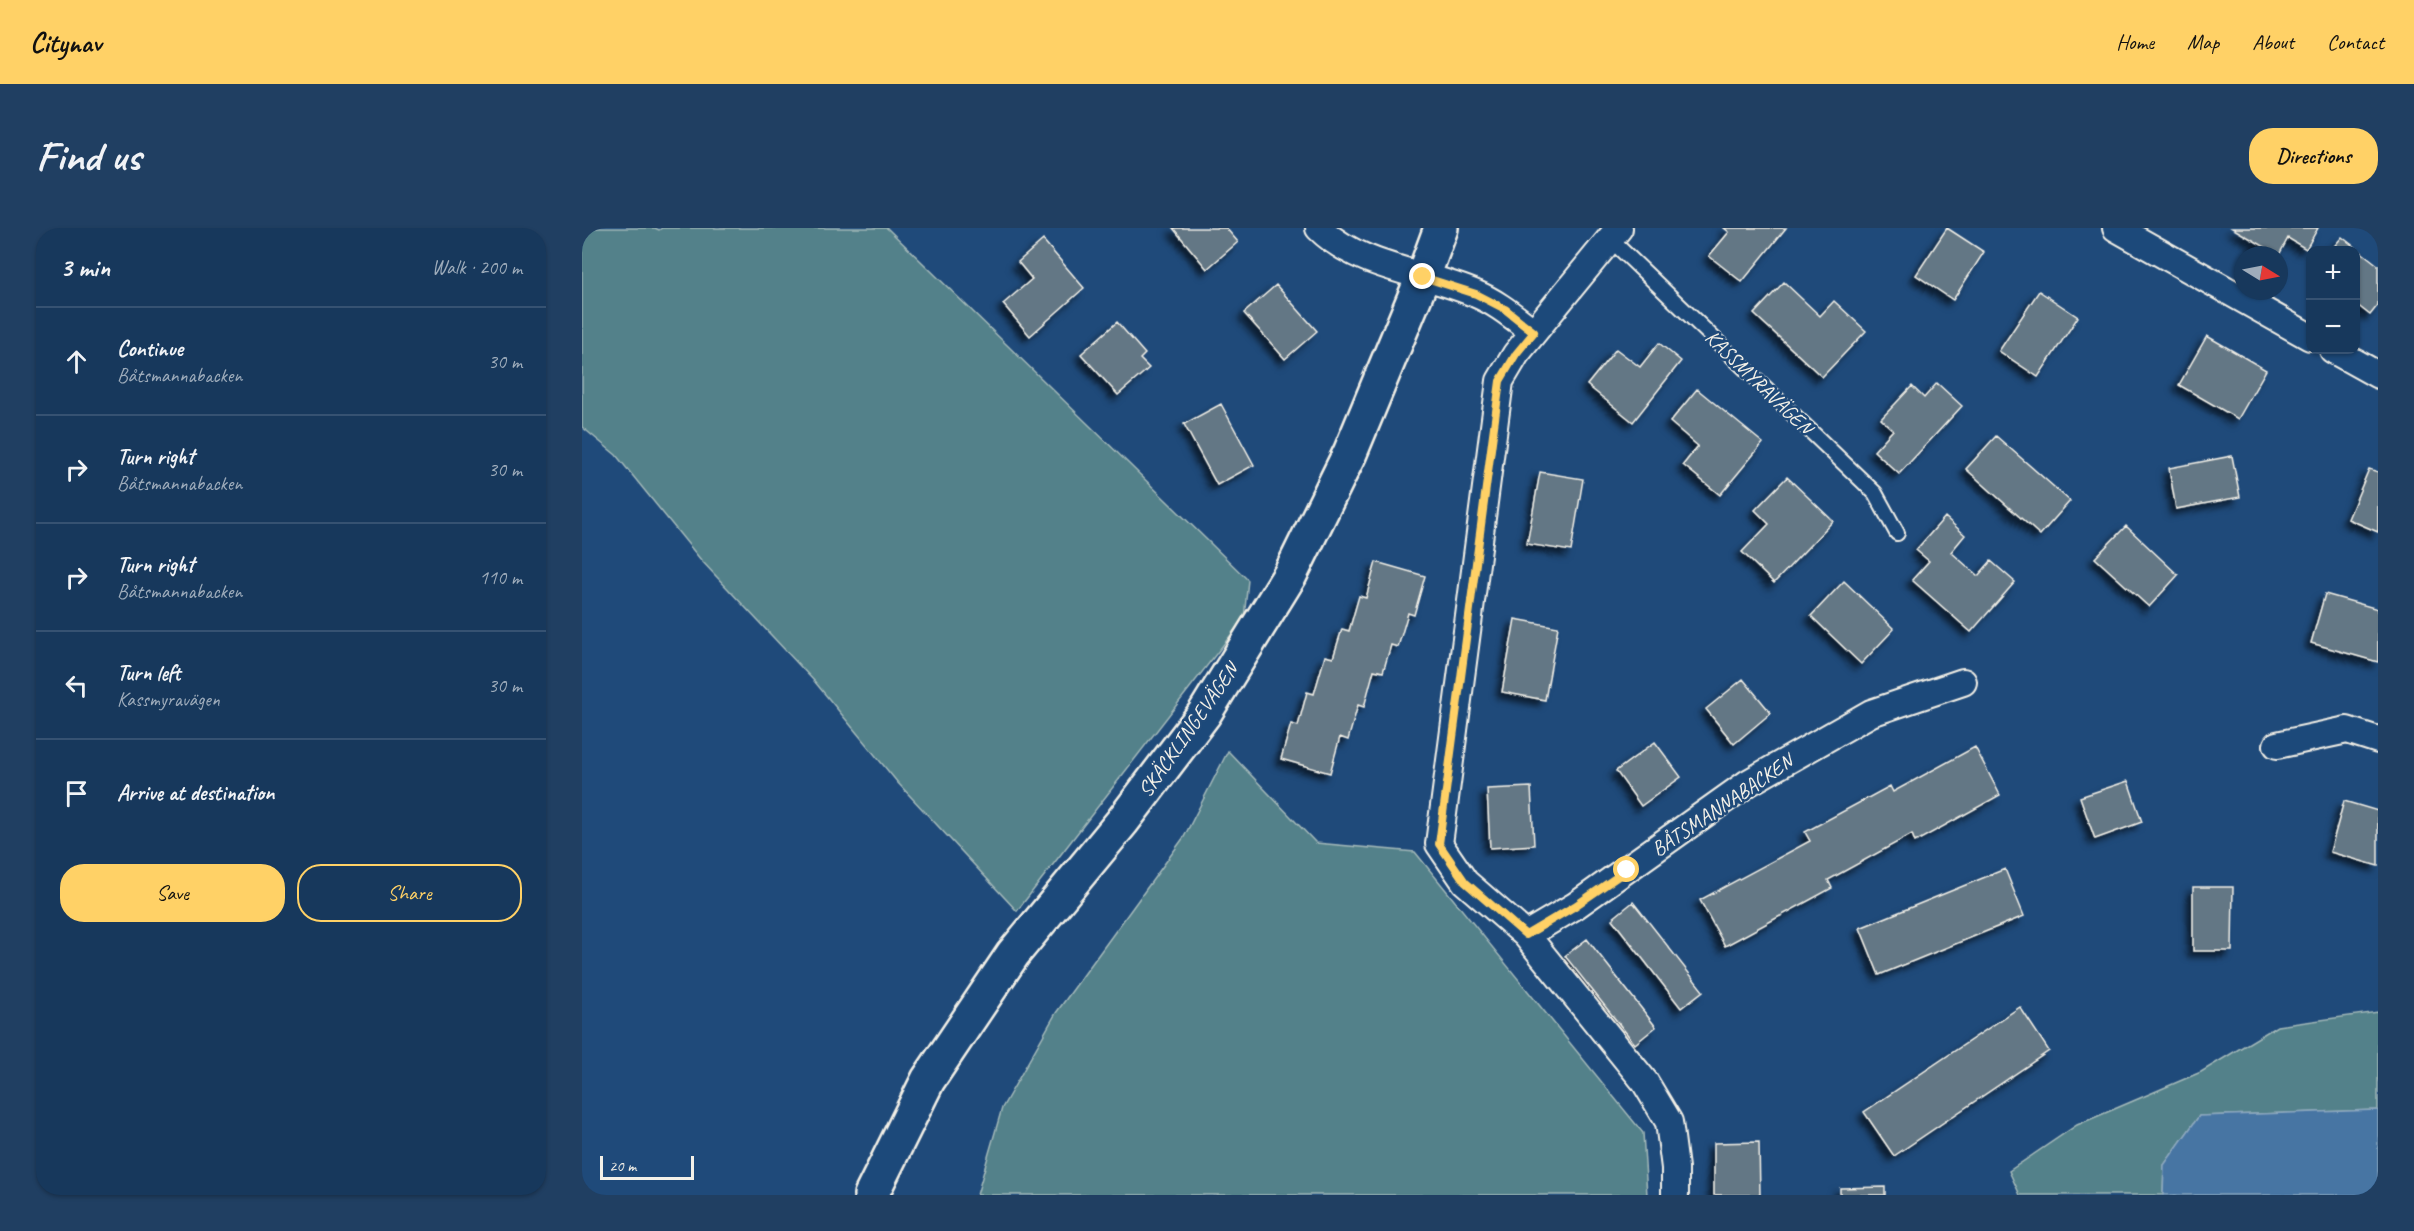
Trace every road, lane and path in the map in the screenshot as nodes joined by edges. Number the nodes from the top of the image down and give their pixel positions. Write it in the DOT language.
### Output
graph roads {
  1 [pos="1319,228"];
  2 [pos="1441,228"];
  3 [pos="2116,228"];
  4 [pos="1615,233"];
  5 [pos="1423,277"];
  6 [pos="1534,332"];
  7 [pos="2306,335"];
  8 [pos="2340,354"];
  9 [pos="2378,375"];
  10 [pos="1897,533"];
  11 [pos="1963,682"];
  12 [pos="2378,740"];
  13 [pos="2277,745"];
  14 [pos="1526,935"];
  15 [pos="871,1195"];
  16 [pos="1675,1195"];
  1 -- 5 [label="street"];
  2 -- 5 [label="street, SKÄCKLINGEVÄGEN"];
  3 -- 7 [label="street"];
  4 -- 6 [label="street, KASSMYRAVÄGEN"];
  4 -- 10 [label="lane, KASSMYRAVÄGEN"];
  5 -- 6 [label="street"];
  5 -- 15 [label="street, SKÄCKLINGEVÄGEN"];
  6 -- 14 [label="street"];
  8 -- 9 [label="street"];
  11 -- 14 [label="street, BÅTSMANNABACKEN"];
  12 -- 13 [label="street"];
  14 -- 16 [label="street"];
}
